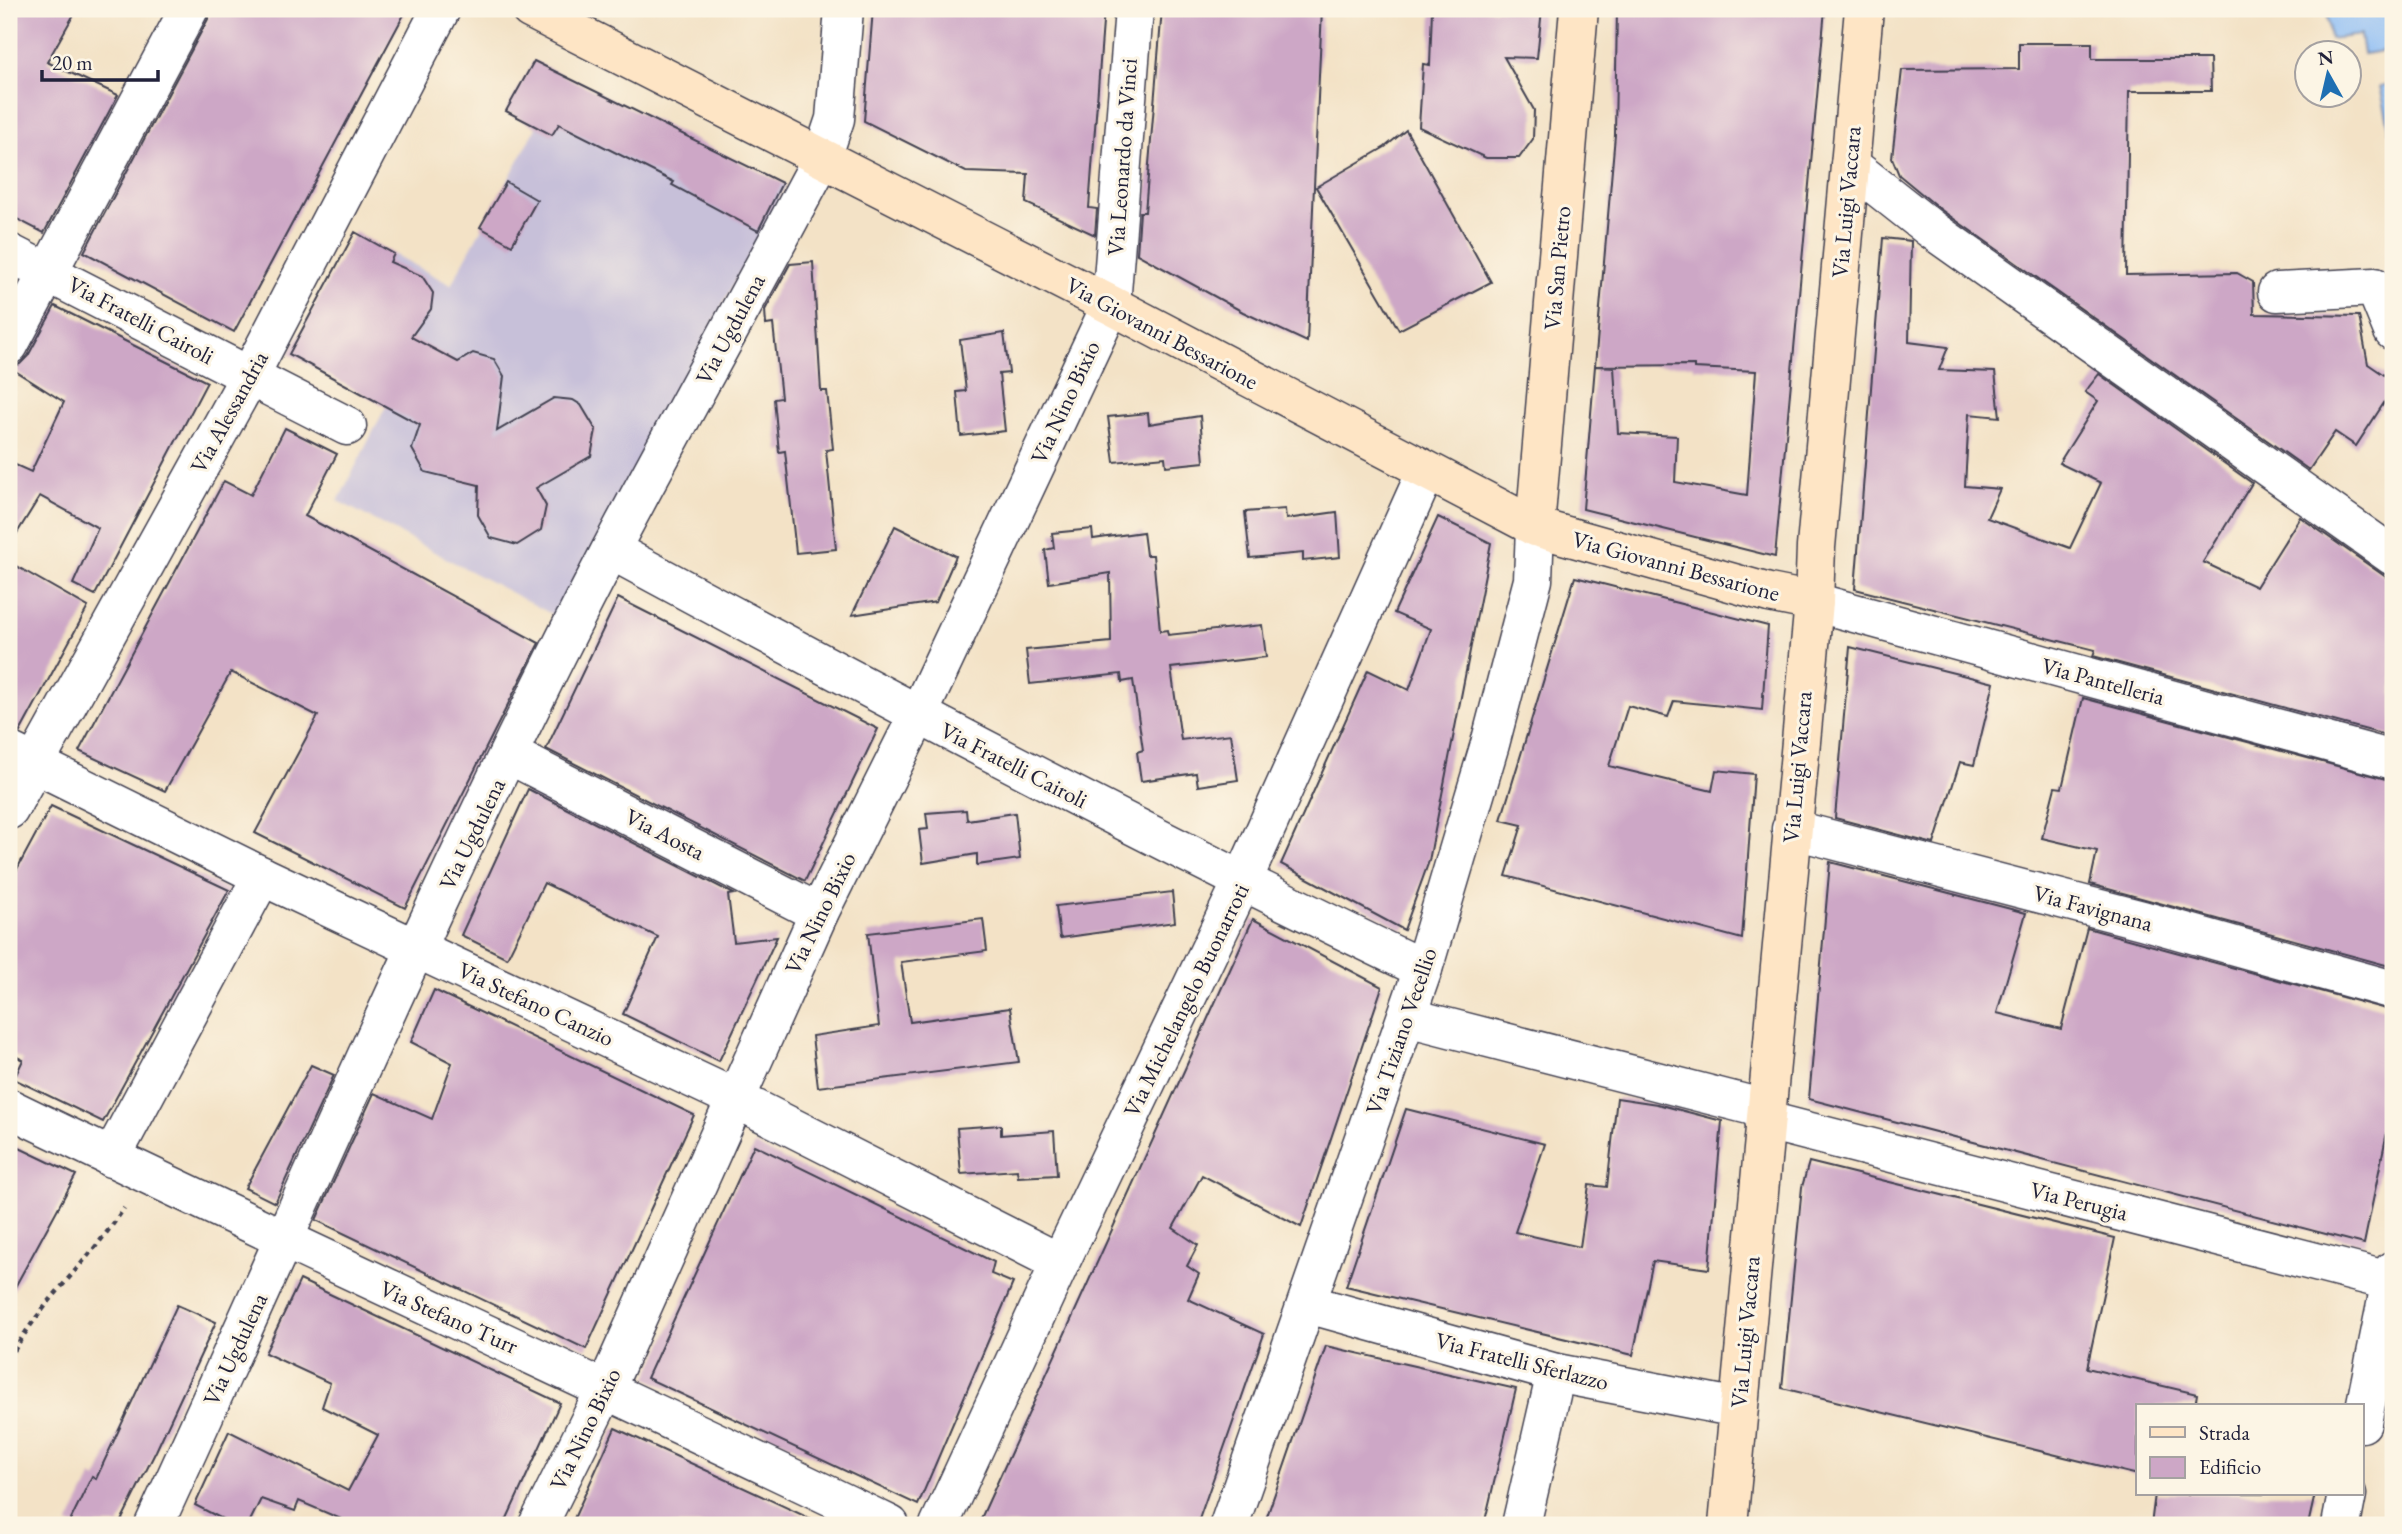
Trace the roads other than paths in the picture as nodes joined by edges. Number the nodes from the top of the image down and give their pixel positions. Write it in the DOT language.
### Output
graph roads {
  1 [pos="189,9"];
  2 [pos="441,9"];
  3 [pos="844,9"];
  4 [pos="1134,9"];
  5 [pos="1579,9"];
  6 [pos="1864,9"];
  7 [pos="542,12"];
  8 [pos="822,159"];
  9 [pos="1850,165"];
  10 [pos="9,253"];
  11 [pos="48,271"];
  12 [pos="2277,292"];
  13 [pos="1111,305"];
  14 [pos="2393,331"];
  15 [pos="9,345"];
  16 [pos="249,377"];
  17 [pos="347,426"];
  18 [pos="1426,472"];
  19 [pos="1535,527"];
  20 [pos="611,550"];
  21 [pos="2393,556"];
  22 [pos="1814,603"];
  23 [pos="918,715"];
  24 [pos="510,755"];
  25 [pos="21,757"];
  26 [pos="2393,760"];
  27 [pos="9,810"];
  28 [pos="1791,829"];
  29 [pos="262,876"];
  30 [pos="1242,882"];
  31 [pos="819,913"];
  32 [pos="417,948"];
  33 [pos="1423,969"];
  34 [pos="2393,990"];
  35 [pos="1407,1017"];
  36 [pos="734,1098"];
  37 [pos="9,1108"];
  38 [pos="1765,1114"];
  39 [pos="128,1166"];
  40 [pos="285,1242"];
  41 [pos="1060,1263"];
  42 [pos="2392,1278"];
  43 [pos="1308,1304"];
  44 [pos="1556,1373"];
  45 [pos="607,1388"];
  46 [pos="1738,1408"];
  47 [pos="2364,1413"];
  48 [pos="2347,1496"];
  49 [pos="154,1525"];
  50 [pos="538,1525"];
  51 [pos="890,1525"];
  52 [pos="939,1525"];
  53 [pos="1229,1525"];
  54 [pos="1521,1525"];
  55 [pos="1728,1525"];
  56 [pos="2341,1525"];
  1 -- 11 [label="street"];
  2 -- 16 [label="street, Via Alessandria"];
  3 -- 8 [label="street, Via Ugdulena"];
  4 -- 13 [label="street, Via Leonardo da Vinci"];
  5 -- 19 [label="main road, Via San Pietro"];
  6 -- 9 [label="main road, Via Luigi Vaccara"];
  7 -- 8 [label="main road, Via Giovanni Bessarione"];
  8 -- 13 [label="main road, Via Giovanni Bessarione"];
  8 -- 20 [label="street, Via Ugdulena"];
  9 -- 21 [label="street"];
  9 -- 22 [label="main road, Via Luigi Vaccara"];
  10 -- 11 [label="street, Via Fratelli Cairoli"];
  11 -- 15 [label="street"];
  11 -- 16 [label="street, Via Fratelli Cairoli"];
  12 -- 14 [label="street"];
  13 -- 18 [label="main road, Via Giovanni Bessarione"];
  13 -- 23 [label="street, Via Nino Bixio"];
  16 -- 17 [label="street, Via Fratelli Cairoli"];
  16 -- 25 [label="street, Via Alessandria"];
  18 -- 19 [label="main road, Via Giovanni Bessarione"];
  18 -- 30 [label="street, Via Michelangelo Buonarroti"];
  19 -- 22 [label="main road, Via Giovanni Bessarione"];
  19 -- 33 [label="street, Via Tiziano Vecellio"];
  20 -- 23 [label="street, Via Fratelli Cairoli"];
  20 -- 24 [label="street, Via Ugdulena"];
  22 -- 26 [label="street, Via Pantelleria"];
  22 -- 28 [label="main road, Via Luigi Vaccara"];
  23 -- 30 [label="street, Via Fratelli Cairoli"];
  23 -- 31 [label="street, Via Nino Bixio"];
  24 -- 31 [label="street, Via Aosta"];
  24 -- 32 [label="street, Via Ugdulena"];
  25 -- 27 [label="street, Via Alessandria"];
  25 -- 29 [label="street, Via Stefano Canzio"];
  28 -- 34 [label="street, Via Favignana"];
  28 -- 38 [label="main road, Via Luigi Vaccara"];
  29 -- 32 [label="street, Via Stefano Canzio"];
  29 -- 39 [label="street"];
  30 -- 33 [label="street, Via Fratelli Cairoli"];
  30 -- 41 [label="street, Via Michelangelo Buonarroti"];
  31 -- 36 [label="street, Via Nino Bixio"];
  32 -- 36 [label="street, Via Stefano Canzio"];
  32 -- 40 [label="street, Via Ugdulena"];
  33 -- 35 [label="street, Via Tiziano Vecellio"];
  35 -- 38 [label="street, Via Perugia"];
  35 -- 43 [label="street, Via Tiziano Vecellio"];
  36 -- 41 [label="street, Via Stefano Canzio"];
  36 -- 45 [label="street, Via Nino Bixio"];
  37 -- 39 [label="street, Via Stefano Turr"];
  38 -- 42 [label="street, Via Perugia"];
  38 -- 46 [label="main road, Via Luigi Vaccara"];
  39 -- 40 [label="street, Via Stefano Turr"];
  40 -- 45 [label="street, Via Stefano Turr"];
  40 -- 49 [label="street, Via Ugdulena"];
  41 -- 52 [label="street, Via Michelangelo Buonarroti"];
  42 -- 47 [label="street"];
  43 -- 44 [label="street, Via Fratelli Sferlazzo"];
  43 -- 53 [label="street, Via Tiziano Vecellio"];
  44 -- 46 [label="street, Via Fratelli Sferlazzo"];
  44 -- 54 [label="street"];
  45 -- 50 [label="street, Via Nino Bixio"];
  45 -- 51 [label="street, Via Stefano Turr"];
  46 -- 55 [label="main road, Via Luigi Vaccara"];
  48 -- 56 [label="street"];
}
